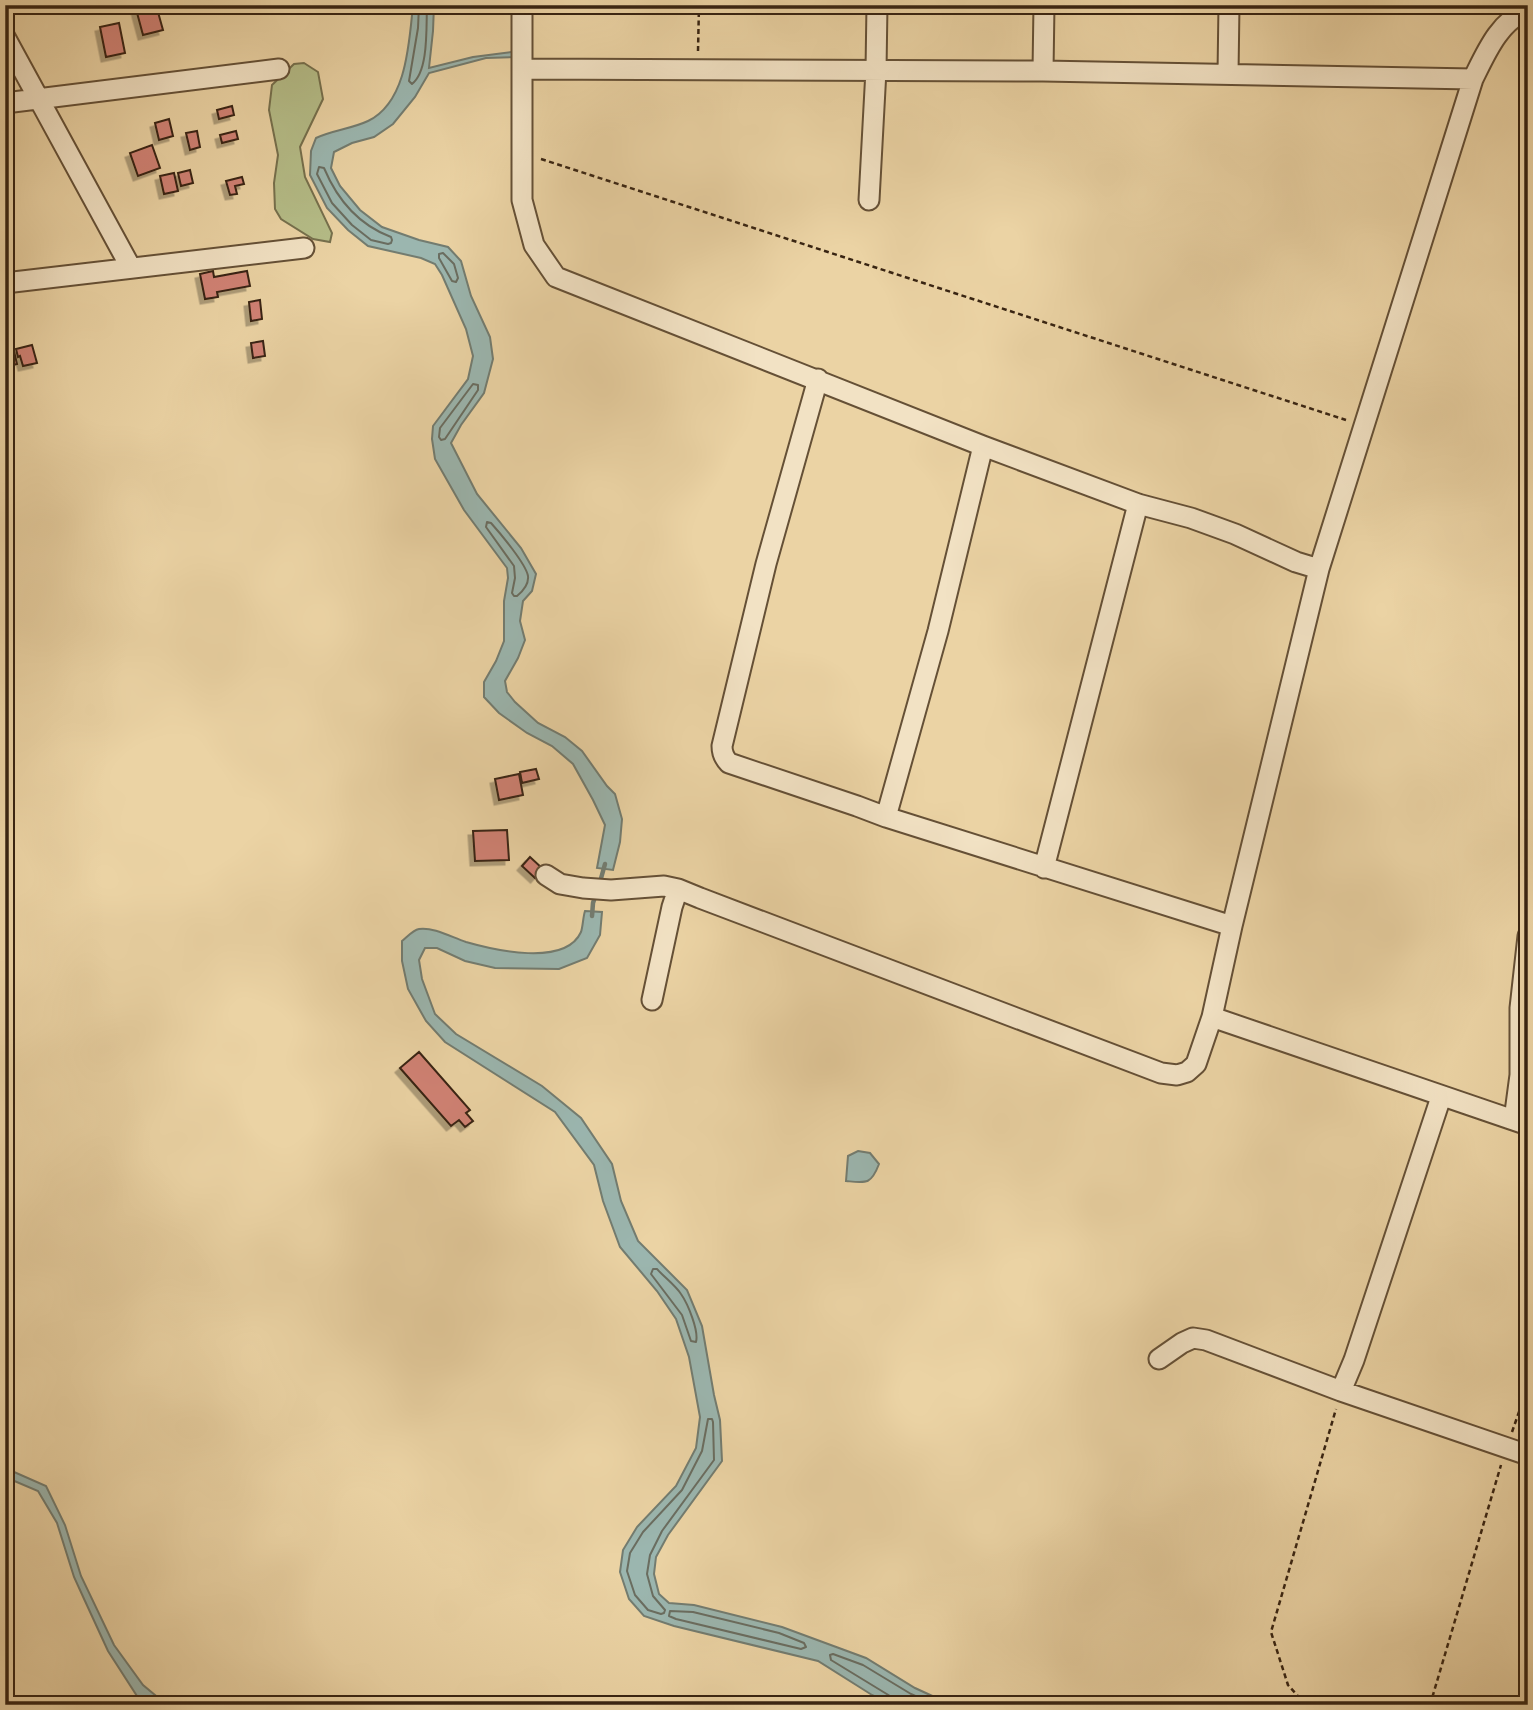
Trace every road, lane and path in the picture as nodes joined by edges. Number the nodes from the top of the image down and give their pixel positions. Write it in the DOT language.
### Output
graph roads {
  1 [pos="522,5"];
  2 [pos="699,5"];
  3 [pos="877,5"];
  4 [pos="1044,5"];
  5 [pos="1229,5"];
  6 [pos="1528,10"];
  7 [pos="5,37"];
  8 [pos="522,59"];
  9 [pos="279,69"];
  10 [pos="698,69"];
  11 [pos="876,70"];
  12 [pos="1043,71"];
  13 [pos="1228,74"];
  14 [pos="1473,79"];
  15 [pos="38,99"];
  16 [pos="5,103"];
  17 [pos="521,152"];
  18 [pos="869,200"];
  19 [pos="304,248"];
  20 [pos="131,268"];
  21 [pos="5,283"];
  22 [pos="818,379"];
  23 [pos="1365,426"];
  24 [pos="984,446"];
  25 [pos="1138,504"];
  26 [pos="1319,569"];
  27 [pos="886,817"];
  28 [pos="1044,868"];
  29 [pos="546,875"];
  30 [pos="678,889"];
  31 [pos="1232,926"];
  32 [pos="1528,936"];
  33 [pos="652,1000"];
  34 [pos="1212,1017"];
  35 [pos="1441,1097"];
  36 [pos="1521,1123"];
  37 [pos="1159,1359"];
  38 [pos="1528,1386"];
  39 [pos="1341,1391"];
  40 [pos="1506,1448"];
  41 [pos="1528,1455"];
  42 [pos="1306,1705"];
  43 [pos="1430,1705"];
  1 -- 8 [label="street"];
  2 -- 10 [label="path"];
  3 -- 11 [label="street"];
  4 -- 12 [label="street"];
  5 -- 13 [label="street"];
  6 -- 14 [label="street"];
  7 -- 15 [label="street"];
  8 -- 10 [label="street"];
  8 -- 17 [label="street"];
  9 -- 15 [label="street"];
  10 -- 11 [label="street"];
  11 -- 12 [label="street"];
  11 -- 18 [label="street"];
  12 -- 13 [label="street"];
  13 -- 14 [label="street"];
  14 -- 23 [label="street"];
  15 -- 16 [label="street"];
  15 -- 20 [label="street"];
  17 -- 22 [label="street"];
  17 -- 23 [label="path"];
  19 -- 20 [label="street"];
  20 -- 21 [label="street"];
  22 -- 24 [label="street"];
  22 -- 27 [label="street"];
  23 -- 26 [label="street"];
  24 -- 25 [label="street"];
  24 -- 27 [label="street"];
  25 -- 26 [label="street"];
  25 -- 28 [label="street"];
  26 -- 31 [label="street"];
  27 -- 28 [label="street"];
  28 -- 31 [label="street"];
  29 -- 30 [label="street"];
  30 -- 33 [label="street"];
  30 -- 34 [label="street"];
  31 -- 34 [label="street"];
  32 -- 36 [label="street"];
  34 -- 35 [label="street"];
  35 -- 36 [label="street"];
  35 -- 39 [label="street"];
  37 -- 39 [label="street"];
  38 -- 40 [label="path"];
  39 -- 40 [label="street"];
  39 -- 42 [label="path"];
  40 -- 41 [label="street"];
  40 -- 43 [label="path"];
}
